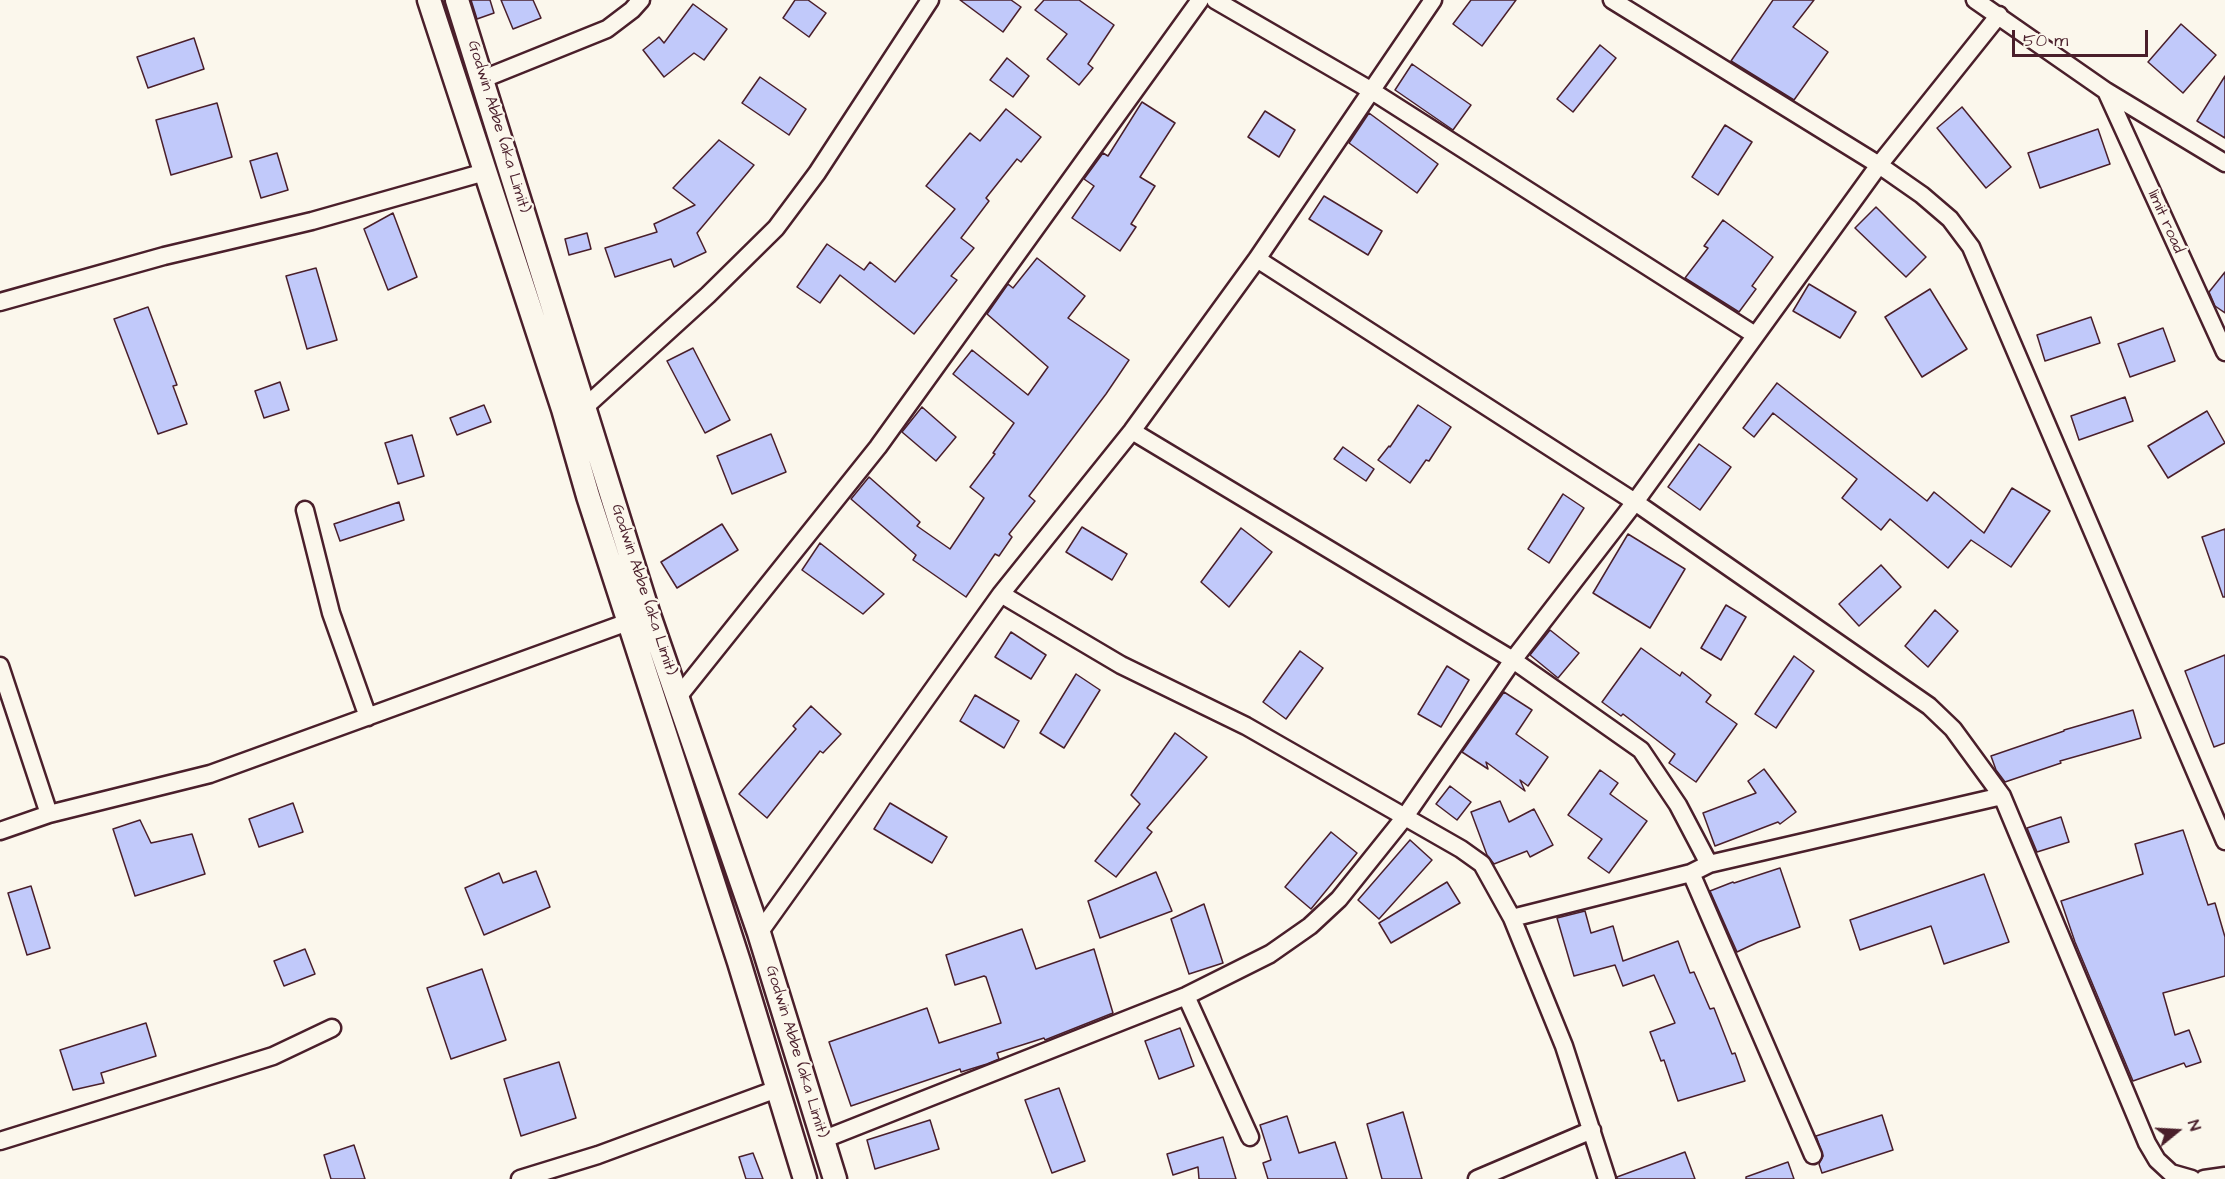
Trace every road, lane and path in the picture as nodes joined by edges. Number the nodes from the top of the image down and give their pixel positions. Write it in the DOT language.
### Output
graph roads {
  1 [pos="429,0"];
  2 [pos="457,0"];
  3 [pos="641,0"];
  4 [pos="930,0"];
  5 [pos="1200,0"];
  6 [pos="1215,0"];
  7 [pos="1433,0"];
  8 [pos="1612,0"];
  9 [pos="1975,0"];
  10 [pos="1999,15"];
  11 [pos="483,79"];
  12 [pos="1372,91"];
  13 [pos="2106,91"];
  14 [pos="2225,163"];
  15 [pos="1879,165"];
  16 [pos="485,172"];
  17 [pos="1257,259"];
  18 [pos="0,302"];
  19 [pos="1755,335"];
  20 [pos="2225,352"];
  21 [pos="585,407"];
  22 [pos="1132,431"];
  23 [pos="1635,502"];
  24 [pos="304,510"];
  25 [pos="1002,594"];
  26 [pos="649,615"];
  27 [pos="628,622"];
  28 [pos="1513,660"];
  29 [pos="0,666"];
  30 [pos="678,697"];
  31 [pos="368,717"];
  32 [pos="2001,796"];
  33 [pos="49,814"];
  34 [pos="1404,818"];
  35 [pos="0,831"];
  36 [pos="2225,842"];
  37 [pos="1709,864"];
  38 [pos="1691,873"];
  39 [pos="741,885"];
  40 [pos="716,893"];
  41 [pos="1512,918"];
  42 [pos="759,933"];
  43 [pos="1186,996"];
  44 [pos="332,1028"];
  45 [pos="777,1089"];
  46 [pos="1592,1130"];
  47 [pos="1250,1137"];
  48 [pos="822,1140"];
  49 [pos="0,1141"];
  50 [pos="1813,1155"];
  51 [pos="2225,1176"];
  52 [pos="520,1179"];
  53 [pos="805,1179"];
  54 [pos="834,1179"];
  55 [pos="1477,1179"];
  56 [pos="1607,1179"];
  57 [pos="2192,1179"];
  58 [pos="2204,1179"];
  1 -- 16 [label="street, Godwin Abbe (aka Limit)"];
  2 -- 11 [label="street, Godwin Abbe (aka Limit)"];
  3 -- 11 [label="street"];
  4 -- 21 [label="street"];
  5 -- 30 [label="street"];
  6 -- 12 [label="street"];
  7 -- 12 [label="street"];
  8 -- 15 [label="street"];
  9 -- 10 [label="street"];
  10 -- 13 [label="street"];
  10 -- 15 [label="street"];
  11 -- 21 [label="street, Godwin Abbe (aka Limit)"];
  12 -- 17 [label="street"];
  12 -- 19 [label="street"];
  13 -- 14 [label="street"];
  13 -- 20 [label="street, limit road"];
  15 -- 19 [label="street"];
  15 -- 36 [label="street"];
  16 -- 18 [label="street"];
  16 -- 27 [label="street, Godwin Abbe (aka Limit)"];
  17 -- 22 [label="street"];
  17 -- 23 [label="street"];
  19 -- 23 [label="street"];
  21 -- 26 [label="street, Godwin Abbe (aka Limit)"];
  22 -- 25 [label="street"];
  22 -- 28 [label="street"];
  23 -- 28 [label="street"];
  23 -- 32 [label="street"];
  24 -- 31 [label="street"];
  25 -- 34 [label="street"];
  25 -- 42 [label="street"];
  26 -- 27 [label="street"];
  26 -- 30 [label="street, Godwin Abbe (aka Limit)"];
  27 -- 31 [label="street"];
  27 -- 40 [label="street, Godwin Abbe (aka Limit)"];
  28 -- 34 [label="street"];
  28 -- 37 [label="street"];
  29 -- 33 [label="street"];
  30 -- 39 [label="street, Godwin Abbe (aka Limit)"];
  31 -- 33 [label="street"];
  32 -- 37 [label="street"];
  32 -- 57 [label="street"];
  33 -- 35 [label="street"];
  34 -- 41 [label="street"];
  34 -- 43 [label="street"];
  37 -- 38 [label="street"];
  38 -- 41 [label="street"];
  38 -- 50 [label="street"];
  39 -- 40 [label="street"];
  39 -- 42 [label="street, Godwin Abbe (aka Limit)"];
  40 -- 45 [label="street, Godwin Abbe (aka Limit)"];
  41 -- 46 [label="street"];
  42 -- 48 [label="street, Godwin Abbe (aka Limit)"];
  43 -- 47 [label="street"];
  43 -- 48 [label="street"];
  44 -- 49 [label="street"];
  45 -- 52 [label="street"];
  45 -- 53 [label="street, Godwin Abbe (aka Limit)"];
  46 -- 55 [label="street"];
  46 -- 56 [label="street"];
  48 -- 54 [label="street, Godwin Abbe (aka Limit)"];
  51 -- 58 [label="street"];
}
